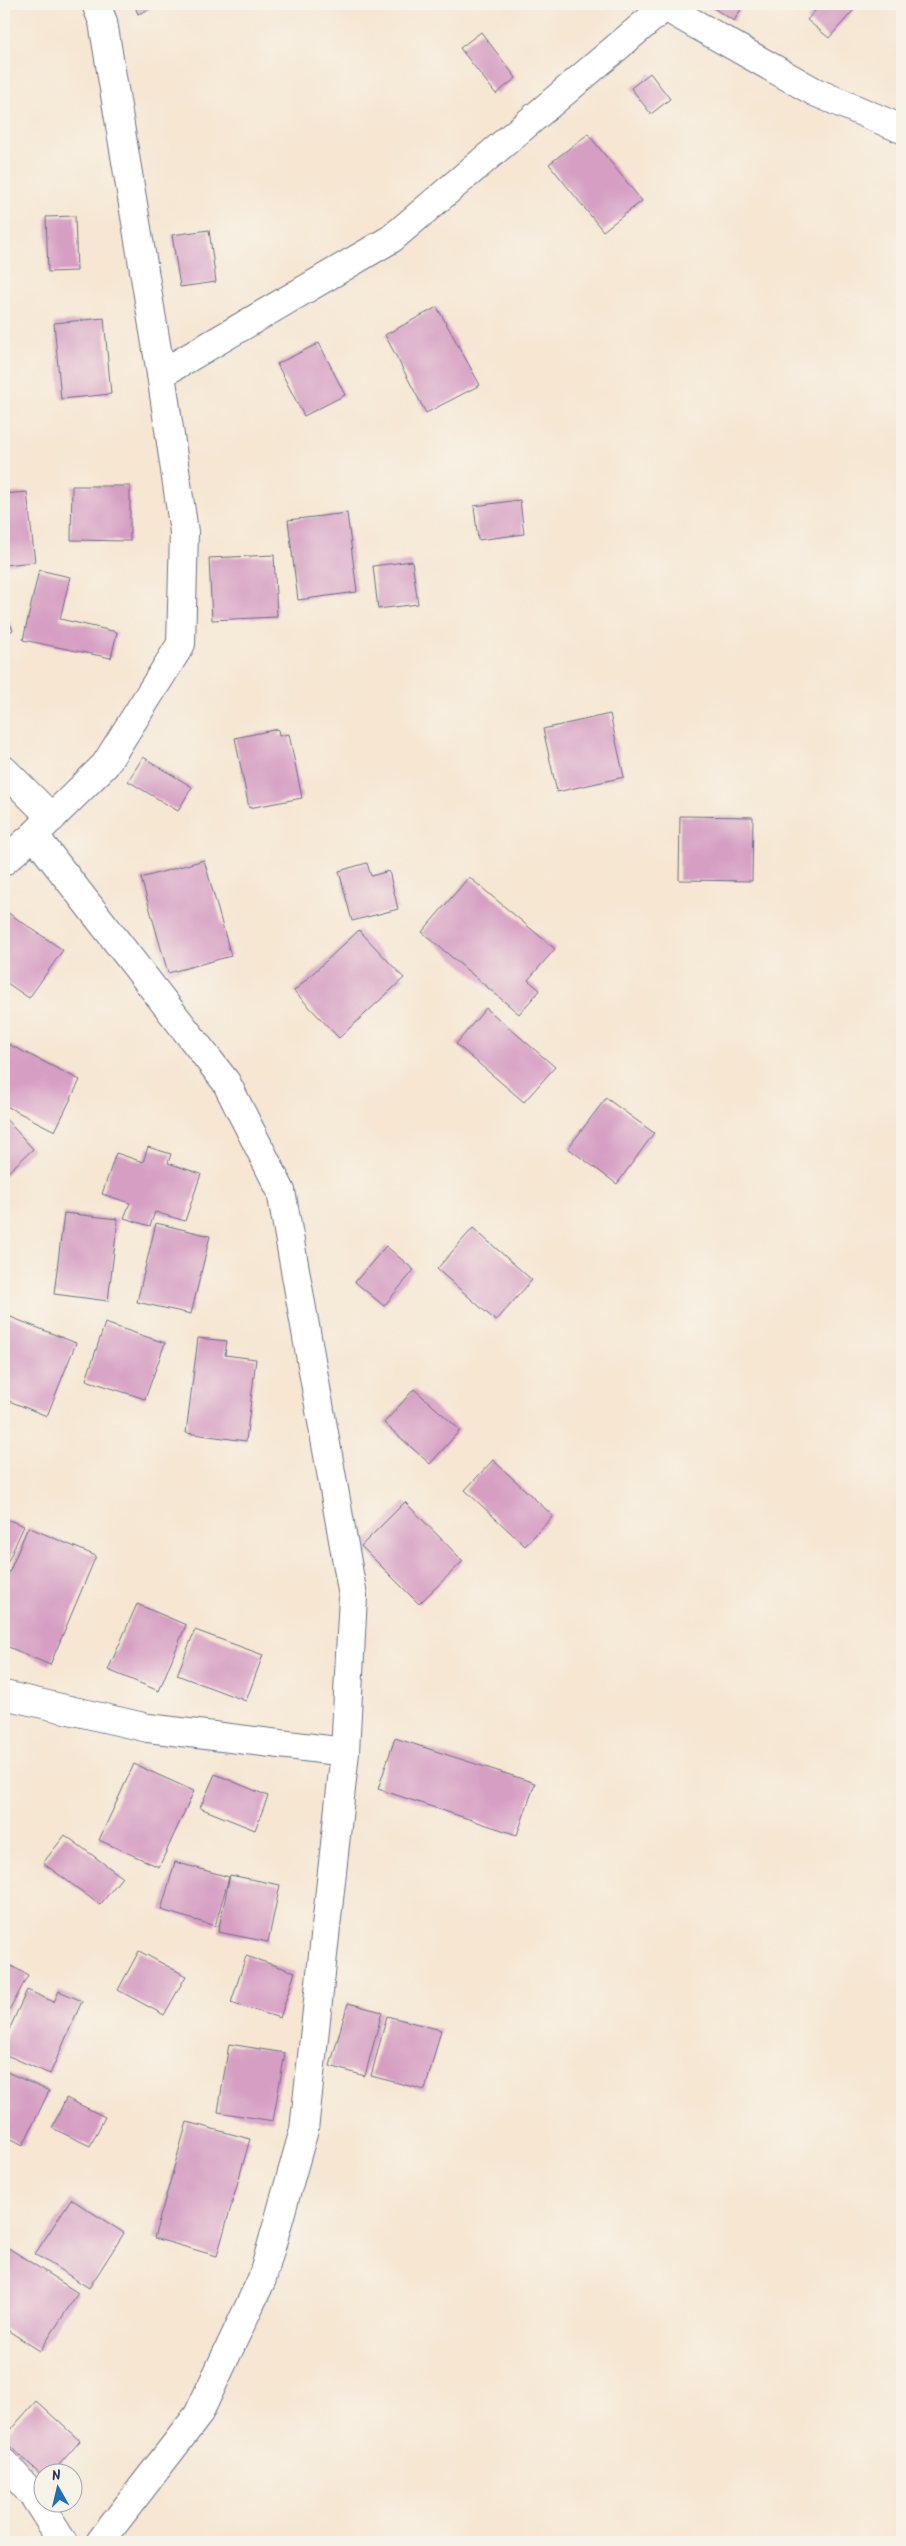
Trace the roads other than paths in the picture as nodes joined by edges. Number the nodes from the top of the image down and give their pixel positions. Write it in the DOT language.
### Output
graph roads {
  1 [pos="96,4"];
  2 [pos="667,5"];
  3 [pos="902,129"];
  4 [pos="161,374"];
  5 [pos="4,770"];
  6 [pos="43,826"];
  7 [pos="4,861"];
  8 [pos="4,1695"];
  9 [pos="344,1752"];
  10 [pos="4,2463"];
  11 [pos="63,2542"];
  12 [pos="100,2542"];
  1 -- 4 [label="street"];
  2 -- 3 [label="street"];
  2 -- 4 [label="street"];
  4 -- 6 [label="street"];
  5 -- 6 [label="street"];
  6 -- 7 [label="street"];
  6 -- 9 [label="street"];
  8 -- 9 [label="street"];
  9 -- 12 [label="street"];
  10 -- 11 [label="street"];
}
